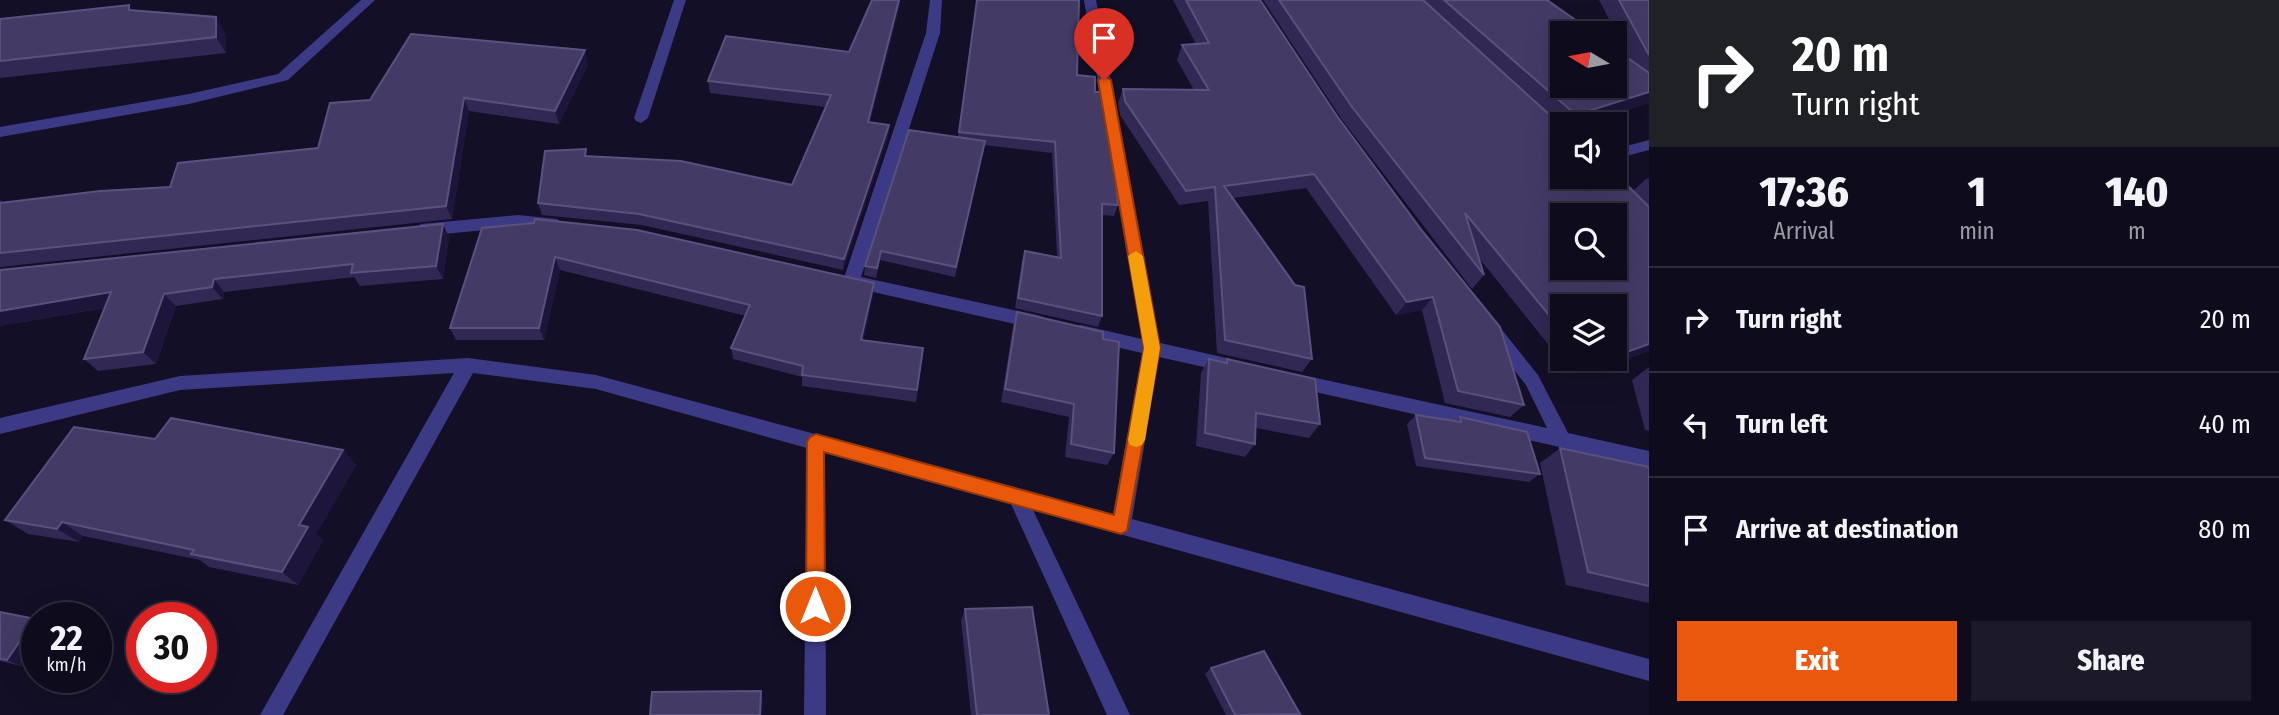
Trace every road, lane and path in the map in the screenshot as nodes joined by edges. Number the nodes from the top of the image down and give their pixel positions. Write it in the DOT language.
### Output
graph roads {
  1 [pos="369,0"];
  2 [pos="680,0"];
  3 [pos="936,0"];
  4 [pos="1090,0"];
  5 [pos="641,118"];
  6 [pos="0,132"];
  7 [pos="1649,145"];
  8 [pos="1627,151"];
  9 [pos="573,227"];
  10 [pos="404,232"];
  11 [pos="1481,316"];
  12 [pos="1152,348"];
  13 [pos="468,365"];
  14 [pos="1248,370"];
  15 [pos="1275,376"];
  16 [pos="0,426"];
  17 [pos="1562,440"];
  18 [pos="816,442"];
  19 [pos="1649,460"];
  20 [pos="1017,497"];
  21 [pos="1121,526"];
  22 [pos="1649,670"];
  23 [pos="271,715"];
  24 [pos="815,715"];
  25 [pos="1119,715"];
  1 -- 6 [label="street"];
  2 -- 5 [label="street"];
  3 -- 12 [label="street"];
  4 -- 12 [label="street"];
  7 -- 8 [label="street"];
  9 -- 10 [label="street"];
  11 -- 17 [label="street"];
  12 -- 14 [label="street"];
  12 -- 21 [label="street"];
  13 -- 16 [label="street"];
  13 -- 18 [label="street"];
  13 -- 23 [label="street"];
  15 -- 17 [label="street"];
  17 -- 19 [label="street"];
  18 -- 20 [label="street"];
  18 -- 24 [label="street"];
  20 -- 21 [label="street"];
  20 -- 25 [label="street"];
  21 -- 22 [label="street"];
}
